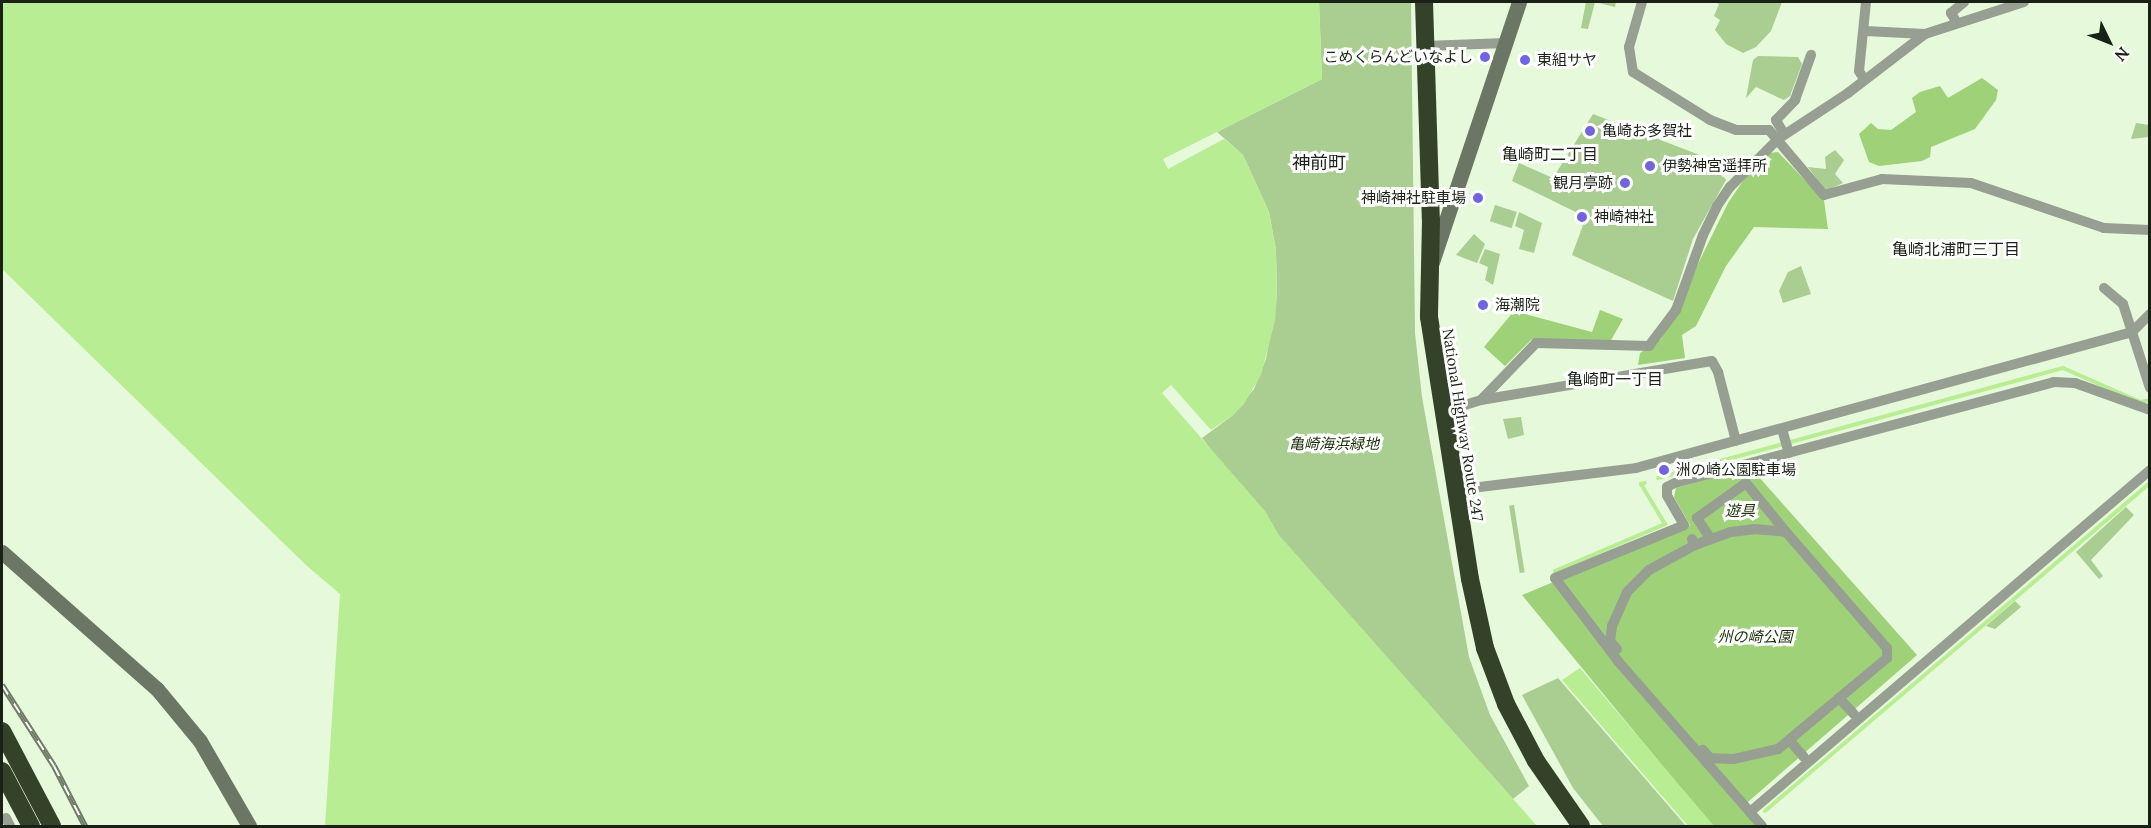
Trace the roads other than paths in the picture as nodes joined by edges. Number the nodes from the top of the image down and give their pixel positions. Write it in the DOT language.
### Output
graph roads {
  1 [pos="1424,2"];
  2 [pos="1519,2"];
  3 [pos="1642,2"];
  4 [pos="1866,2"];
  5 [pos="1964,2"];
  6 [pos="2024,2"];
  7 [pos="1957,23"];
  8 [pos="1865,31"];
  9 [pos="1925,34"];
  10 [pos="1506,43"];
  11 [pos="1425,46"];
  12 [pos="1811,55"];
  13 [pos="1864,79"];
  14 [pos="1781,137"];
  15 [pos="2150,230"];
  16 [pos="1430,267"];
  17 [pos="2104,288"];
  18 [pos="2150,314"];
  19 [pos="2132,332"];
  20 [pos="2150,388"];
  21 [pos="1480,400"];
  22 [pos="2150,410"];
  23 [pos="1442,412"];
  24 [pos="1782,429"];
  25 [pos="1736,441"];
  26 [pos="1788,449"];
  27 [pos="2150,470"];
  28 [pos="1455,490"];
  29 [pos="1786,532"];
  30 [pos="1710,538"];
  31 [pos="2,552"];
  32 [pos="1839,698"];
  33 [pos="1854,714"];
  34 [pos="2,731"];
  35 [pos="1790,741"];
  36 [pos="1804,757"];
  37 [pos="2,771"];
  38 [pos="1750,812"];
  39 [pos="31,826"];
  40 [pos="52,826"];
  41 [pos="249,826"];
  42 [pos="1581,826"];
  43 [pos="1762,826"];
  1 -- 11 [label="highway, National Highway Route 247"];
  2 -- 10 [label="street"];
  3 -- 14 [label="street"];
  4 -- 8 [label="street"];
  5 -- 7 [label="street"];
  6 -- 7 [label="street"];
  7 -- 9 [label="street"];
  8 -- 9 [label="street"];
  8 -- 13 [label="street"];
  9 -- 13 [label="street"];
  10 -- 11 [label="street"];
  10 -- 16 [label="street"];
  11 -- 16 [label="highway, National Highway Route 247"];
  12 -- 14 [label="street"];
  13 -- 14 [label="street"];
  14 -- 15 [label="street"];
  14 -- 21 [label="street"];
  16 -- 23 [label="highway, National Highway Route 247"];
  17 -- 19 [label="street"];
  18 -- 19 [label="street"];
  19 -- 20 [label="street"];
  19 -- 24 [label="street"];
  21 -- 23 [label="street"];
  21 -- 25 [label="street"];
  22 -- 26 [label="street"];
  23 -- 28 [label="highway, National Highway Route 247"];
  24 -- 25 [label="street"];
  24 -- 26 [label="street"];
  25 -- 28 [label="street"];
  26 -- 38 [label="street"];
  27 -- 38 [label="street"];
  28 -- 42 [label="highway, National Highway Route 247"];
  29 -- 30 [label="street"];
  29 -- 30 [label="street"];
  29 -- 32 [label="street"];
  30 -- 35 [label="street"];
  31 -- 41 [label="street"];
  32 -- 33 [label="street"];
  32 -- 35 [label="street"];
  34 -- 40 [label="highway"];
  35 -- 36 [label="street"];
  37 -- 39 [label="highway"];
  38 -- 43 [label="street"];
}
